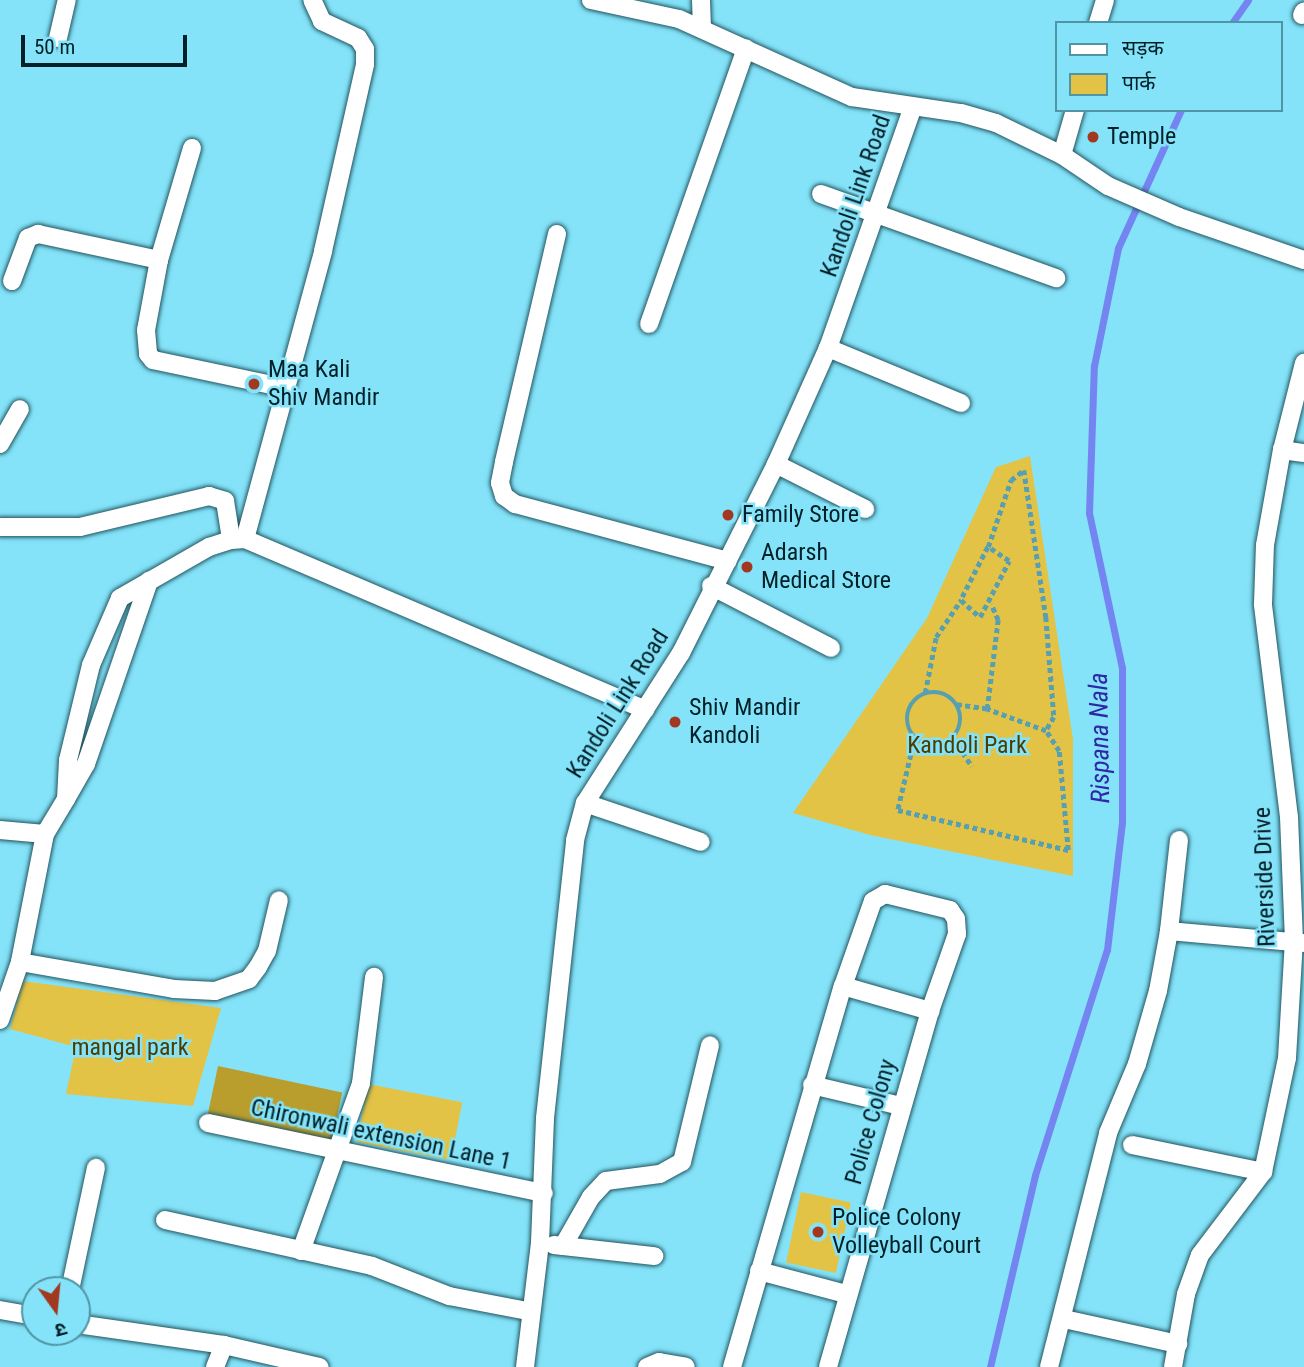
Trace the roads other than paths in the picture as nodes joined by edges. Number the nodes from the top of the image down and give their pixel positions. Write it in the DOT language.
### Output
graph roads {
  1 [pos="67,0"];
  2 [pos="312,0"];
  3 [pos="591,0"];
  4 [pos="701,0"];
  5 [pos="1105,0"];
  6 [pos="1099,21"];
  7 [pos="702,29"];
  8 [pos="58,38"];
  9 [pos="746,49"];
  10 [pos="913,107"];
  11 [pos="1073,112"];
  12 [pos="192,148"];
  13 [pos="1062,155"];
  14 [pos="821,194"];
  15 [pos="877,213"];
  16 [pos="557,234"];
  17 [pos="159,260"];
  18 [pos="1304,260"];
  19 [pos="1056,278"];
  20 [pos="12,281"];
  21 [pos="649,324"];
  22 [pos="828,348"];
  23 [pos="1304,363"];
  24 [pos="286,388"];
  25 [pos="961,403"];
  26 [pos="20,409"];
  27 [pos="0,444"];
  28 [pos="1282,450"];
  29 [pos="1304,453"];
  30 [pos="776,464"];
  31 [pos="865,509"];
  32 [pos="0,527"];
  33 [pos="238,539"];
  34 [pos="727,561"];
  35 [pos="149,581"];
  36 [pos="712,586"];
  37 [pos="831,648"];
  38 [pos="645,710"];
  39 [pos="66,799"];
  40 [pos="585,803"];
  41 [pos="1297,819"];
  42 [pos="0,830"];
  43 [pos="45,834"];
  44 [pos="1179,840"];
  45 [pos="701,842"];
  46 [pos="279,900"];
  47 [pos="1169,931"];
  48 [pos="1299,942"];
  49 [pos="20,962"];
  50 [pos="374,977"];
  51 [pos="843,986"];
  52 [pos="930,1011"];
  53 [pos="0,1020"];
  54 [pos="710,1045"];
  55 [pos="812,1085"];
  56 [pos="901,1107"];
  57 [pos="208,1123"];
  58 [pos="1132,1145"];
  59 [pos="338,1153"];
  60 [pos="96,1168"];
  61 [pos="1264,1172"];
  62 [pos="544,1193"];
  63 [pos="165,1220"];
  64 [pos="540,1244"];
  65 [pos="563,1246"];
  66 [pos="301,1251"];
  67 [pos="654,1256"];
  68 [pos="759,1271"];
  69 [pos="73,1276"];
  70 [pos="846,1294"];
  71 [pos="0,1310"];
  72 [pos="528,1311"];
  73 [pos="21,1314"];
  74 [pos="1064,1319"];
  75 [pos="91,1326"];
  76 [pos="1178,1344"];
  77 [pos="224,1345"];
  78 [pos="215,1367"];
  79 [pos="319,1367"];
  80 [pos="525,1367"];
  81 [pos="647,1367"];
  82 [pos="686,1367"];
  83 [pos="732,1367"];
  84 [pos="828,1367"];
  85 [pos="1049,1367"];
  86 [pos="1173,1367"];
  1 -- 8 [label="street"];
  2 -- 24 [label="street"];
  3 -- 7 [label="street, Kandoli Link Road"];
  4 -- 7 [label="street"];
  5 -- 6 [label="street"];
  7 -- 9 [label="street, Kandoli Link Road"];
  9 -- 10 [label="street, Kandoli Link Road"];
  9 -- 21 [label="street"];
  10 -- 13 [label="street, Kandoli Link Road"];
  10 -- 15 [label="street, Kandoli Link Road"];
  11 -- 13 [label="street"];
  12 -- 17 [label="street"];
  13 -- 18 [label="street, Kandoli Link Road"];
  14 -- 15 [label="street"];
  15 -- 19 [label="street"];
  15 -- 22 [label="street, Kandoli Link Road"];
  16 -- 34 [label="street"];
  17 -- 20 [label="street"];
  17 -- 24 [label="street"];
  22 -- 25 [label="street"];
  22 -- 30 [label="street, Kandoli Link Road"];
  23 -- 28 [label="street, Riverside Drive"];
  24 -- 33 [label="street"];
  26 -- 27 [label="street"];
  28 -- 29 [label="street"];
  28 -- 41 [label="street, Riverside Drive"];
  30 -- 31 [label="street"];
  30 -- 34 [label="street, Kandoli Link Road"];
  32 -- 33 [label="street"];
  33 -- 35 [label="street"];
  33 -- 38 [label="street"];
  34 -- 36 [label="street, Kandoli Link Road"];
  35 -- 39 [label="street"];
  35 -- 39 [label="street"];
  36 -- 37 [label="street"];
  36 -- 38 [label="street, Kandoli Link Road"];
  38 -- 40 [label="street, Kandoli Link Road"];
  39 -- 43 [label="street"];
  40 -- 45 [label="street"];
  40 -- 62 [label="street, Kandoli Link Road"];
  41 -- 48 [label="street, Riverside Drive"];
  42 -- 43 [label="street"];
  43 -- 49 [label="street"];
  44 -- 47 [label="street"];
  46 -- 49 [label="street"];
  47 -- 48 [label="street"];
  47 -- 74 [label="street"];
  48 -- 61 [label="street, Riverside Drive"];
  49 -- 53 [label="street"];
  50 -- 59 [label="street"];
  51 -- 52 [label="street"];
  51 -- 52 [label="street, Police Colony"];
  51 -- 55 [label="street"];
  52 -- 56 [label="street, Police Colony"];
  54 -- 65 [label="street"];
  55 -- 56 [label="street"];
  55 -- 68 [label="street"];
  56 -- 70 [label="street, Police Colony"];
  57 -- 59 [label="street, Chironwali extension Lane 1"];
  58 -- 61 [label="street"];
  59 -- 62 [label="street, Chironwali extension Lane 1"];
  59 -- 66 [label="street"];
  60 -- 69 [label="street"];
  61 -- 76 [label="street, Riverside Drive"];
  62 -- 64 [label="street, Kandoli Link Road"];
  63 -- 66 [label="street"];
  64 -- 65 [label="street"];
  64 -- 72 [label="street, Kandoli Link Road"];
  65 -- 67 [label="street"];
  66 -- 72 [label="street"];
  68 -- 70 [label="street"];
  68 -- 83 [label="street"];
  70 -- 84 [label="street, Police Colony"];
  71 -- 73 [label="street"];
  72 -- 80 [label="street, Kandoli Link Road"];
  74 -- 76 [label="street"];
  74 -- 85 [label="street"];
  75 -- 77 [label="street"];
  76 -- 86 [label="street, Riverside Drive"];
  77 -- 78 [label="street"];
  77 -- 79 [label="street"];
  81 -- 82 [label="street"];
}
